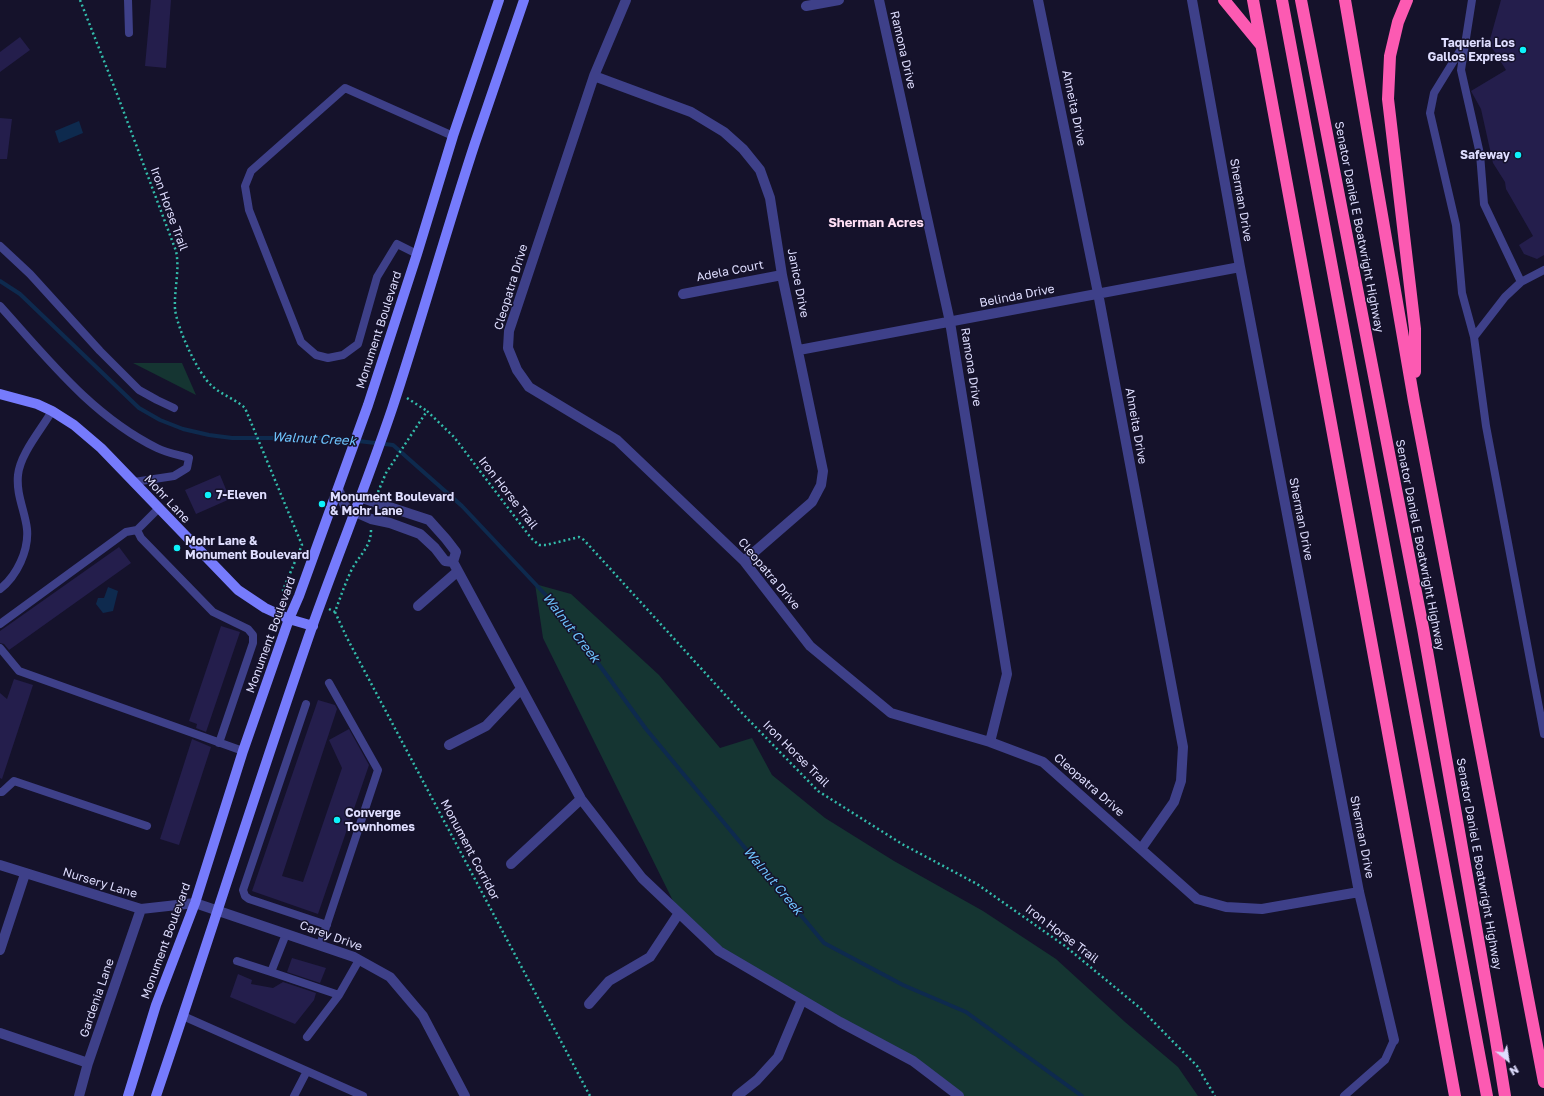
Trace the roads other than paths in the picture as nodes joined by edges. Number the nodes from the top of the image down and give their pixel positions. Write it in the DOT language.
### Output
graph roads {
  1 [pos="128,0"];
  2 [pos="500,0"];
  3 [pos="524,0"];
  4 [pos="626,0"];
  5 [pos="839,0"];
  6 [pos="879,0"];
  7 [pos="1038,0"];
  8 [pos="1192,0"];
  9 [pos="1224,0"];
  10 [pos="1253,0"];
  11 [pos="1282,0"];
  12 [pos="1301,0"];
  13 [pos="1345,0"];
  14 [pos="1407,0"];
  15 [pos="1472,0"];
  16 [pos="806,6"];
  17 [pos="129,33"];
  18 [pos="1466,41"];
  19 [pos="1262,45"];
  20 [pos="594,76"];
  21 [pos="453,136"];
  22 [pos="0,246"];
  23 [pos="417,254"];
  24 [pos="1240,267"];
  25 [pos="1544,270"];
  26 [pos="782,275"];
  27 [pos="1521,282"];
  28 [pos="1098,293"];
  29 [pos="683,294"];
  30 [pos="0,306"];
  31 [pos="950,322"];
  32 [pos="1474,337"];
  33 [pos="799,350"];
  34 [pos="0,394"];
  35 [pos="1414,401"];
  36 [pos="174,408"];
  37 [pos="52,411"];
  38 [pos="134,482"];
  39 [pos="338,490"];
  40 [pos="359,497"];
  41 [pos="158,509"];
  42 [pos="355,512"];
  43 [pos="137,530"];
  44 [pos="744,561"];
  45 [pos="453,562"];
  46 [pos="458,572"];
  47 [pos="0,588"];
  48 [pos="418,606"];
  49 [pos="289,619"];
  50 [pos="0,624"];
  51 [pos="313,626"];
  52 [pos="0,648"];
  53 [pos="329,683"];
  54 [pos="521,689"];
  55 [pos="306,704"];
  56 [pos="1544,734"];
  57 [pos="990,742"];
  58 [pos="219,743"];
  59 [pos="449,744"];
  60 [pos="243,752"];
  61 [pos="0,792"];
  62 [pos="581,800"];
  63 [pos="147,826"];
  64 [pos="1141,848"];
  65 [pos="511,864"];
  66 [pos="0,865"];
  67 [pos="24,874"];
  68 [pos="1359,892"];
  69 [pos="195,903"];
  70 [pos="141,909"];
  71 [pos="217,910"];
  72 [pos="679,913"];
  73 [pos="327,924"];
  74 [pos="286,934"];
  75 [pos="320,945"];
  76 [pos="0,950"];
  77 [pos="359,960"];
  78 [pos="237,962"];
  79 [pos="271,972"];
  80 [pos="340,995"];
  81 [pos="802,1000"];
  82 [pos="589,1004"];
  83 [pos="183,1016"];
  84 [pos="0,1033"];
  85 [pos="307,1036"];
  86 [pos="1394,1040"];
  87 [pos="88,1063"];
  88 [pos="307,1071"];
  89 [pos="1544,1082"];
  90 [pos="79,1096"];
  91 [pos="128,1096"];
  92 [pos="156,1096"];
  93 [pos="294,1096"];
  94 [pos="364,1096"];
  95 [pos="465,1096"];
  96 [pos="737,1096"];
  97 [pos="959,1096"];
  98 [pos="1344,1096"];
  99 [pos="1455,1096"];
  100 [pos="1487,1096"];
  101 [pos="1505,1096"];
  1 -- 17 [label="lane"];
  2 -- 21 [label="main road, Monument Boulevard"];
  3 -- 40 [label="main road"];
  4 -- 20 [label="street, Cleopatra Drive"];
  5 -- 16 [label="street"];
  6 -- 31 [label="street, Ramona Drive"];
  7 -- 28 [label="street, Ahneita Drive"];
  8 -- 24 [label="street, Sherman Drive"];
  9 -- 19 [label="highway"];
  10 -- 19 [label="highway"];
  11 -- 100 [label="highway"];
  12 -- 101 [label="highway, Senator Daniel E Boatwright Highway"];
  13 -- 35 [label="highway"];
  14 -- 35 [label="highway"];
  15 -- 18 [label="lane"];
  18 -- 27 [label="lane"];
  18 -- 32 [label="lane"];
  19 -- 99 [label="highway"];
  20 -- 26 [label="street, Janice Drive"];
  20 -- 44 [label="street, Cleopatra Drive"];
  21 -- 23 [label="main road, Monument Boulevard"];
  21 -- 23 [label="lane"];
  22 -- 36 [label="lane"];
  23 -- 39 [label="main road, Monument Boulevard"];
  24 -- 28 [label="street, Belinda Drive"];
  24 -- 68 [label="street, Sherman Drive"];
  25 -- 27 [label="lane"];
  26 -- 29 [label="street, Adela Court"];
  26 -- 33 [label="street, Janice Drive"];
  27 -- 32 [label="lane"];
  28 -- 31 [label="street, Belinda Drive"];
  28 -- 64 [label="street, Ahneita Drive"];
  30 -- 38 [label="lane"];
  31 -- 33 [label="street, Belinda Drive"];
  31 -- 57 [label="street, Ramona Drive"];
  32 -- 56 [label="lane"];
  33 -- 44 [label="street, Janice Drive"];
  34 -- 37 [label="main road, Mohr Lane"];
  35 -- 89 [label="highway"];
  37 -- 38 [label="main road, Mohr Lane"];
  37 -- 47 [label="lane"];
  38 -- 41 [label="main road, Mohr Lane"];
  39 -- 42 [label="street"];
  39 -- 49 [label="main road, Monument Boulevard"];
  40 -- 42 [label="main road"];
  40 -- 45 [label="street"];
  41 -- 43 [label="lane"];
  41 -- 49 [label="main road, Mohr Lane"];
  42 -- 45 [label="street"];
  42 -- 51 [label="main road"];
  43 -- 50 [label="lane"];
  43 -- 58 [label="lane"];
  44 -- 57 [label="street, Cleopatra Drive"];
  45 -- 46 [label="street"];
  46 -- 48 [label="street"];
  46 -- 54 [label="street"];
  49 -- 51 [label="main road, Mohr Lane"];
  49 -- 60 [label="main road, Monument Boulevard"];
  51 -- 71 [label="main road"];
  52 -- 58 [label="lane"];
  53 -- 73 [label="lane"];
  54 -- 59 [label="street"];
  54 -- 62 [label="street"];
  55 -- 73 [label="lane"];
  57 -- 64 [label="street, Cleopatra Drive"];
  58 -- 60 [label="lane"];
  60 -- 69 [label="main road, Monument Boulevard"];
  61 -- 63 [label="lane"];
  62 -- 65 [label="street"];
  62 -- 72 [label="street"];
  64 -- 68 [label="street, Cleopatra Drive"];
  66 -- 67 [label="street, Nursery Lane"];
  67 -- 70 [label="street, Nursery Lane"];
  67 -- 76 [label="street"];
  68 -- 86 [label="street, Sherman Drive"];
  69 -- 70 [label="street, Nursery Lane"];
  69 -- 71 [label="street, Carey Drive"];
  69 -- 91 [label="main road, Monument Boulevard"];
  70 -- 87 [label="street, Gardenia Lane"];
  71 -- 74 [label="street, Carey Drive"];
  71 -- 83 [label="main road"];
  72 -- 81 [label="street"];
  72 -- 82 [label="street"];
  73 -- 75 [label="lane"];
  74 -- 75 [label="street, Carey Drive"];
  74 -- 79 [label="lane"];
  75 -- 77 [label="street, Carey Drive"];
  77 -- 80 [label="lane"];
  77 -- 95 [label="street, Carey Drive"];
  78 -- 79 [label="lane"];
  79 -- 80 [label="lane"];
  80 -- 85 [label="lane"];
  81 -- 96 [label="street"];
  81 -- 97 [label="street"];
  83 -- 88 [label="lane"];
  83 -- 92 [label="main road"];
  84 -- 87 [label="street"];
  86 -- 98 [label="lane"];
  87 -- 90 [label="street, Gardenia Lane"];
  88 -- 93 [label="lane"];
  88 -- 94 [label="lane"];
}
